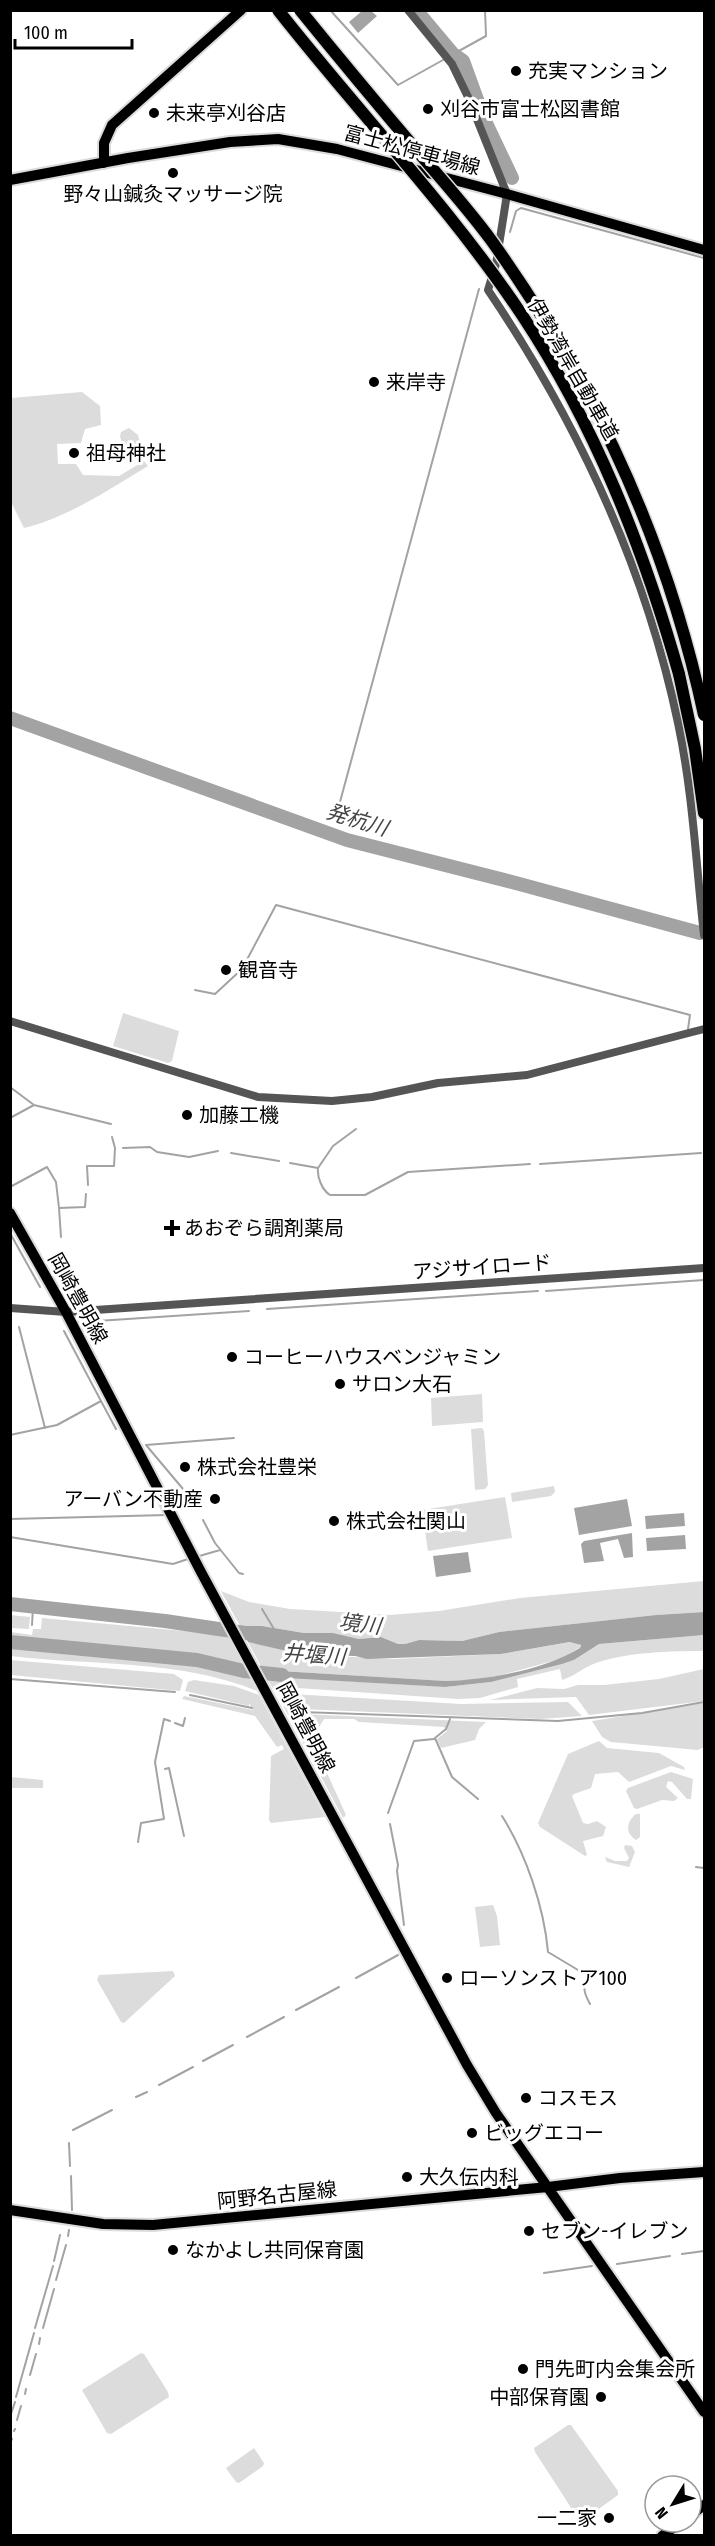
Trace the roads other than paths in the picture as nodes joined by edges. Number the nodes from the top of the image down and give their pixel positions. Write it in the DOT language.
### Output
graph roads {
  1 [pos="241,10"];
  2 [pos="278,10"];
  3 [pos="300,10"];
  4 [pos="408,10"];
  5 [pos="104,163"];
  6 [pos="10,180"];
  7 [pos="507,194"];
  8 [pos="705,250"];
  9 [pos="705,715"];
  10 [pos="705,813"];
  11 [pos="705,935"];
  12 [pos="10,1021"];
  13 [pos="705,1029"];
  14 [pos="10,1213"];
  15 [pos="705,1268"];
  16 [pos="10,1308"];
  17 [pos="66,1312"];
  18 [pos="705,2172"];
  19 [pos="548,2187"];
  20 [pos="10,2210"];
  21 [pos="705,2412"];
  1 -- 5 [label="main road"];
  2 -- 10 [label="highway, 伊勢湾岸自動車道, bridge"];
  3 -- 9 [label="highway, 伊勢湾岸自動車道, bridge"];
  4 -- 7 [label="street"];
  5 -- 6 [label="main road, 富士松停車場線"];
  5 -- 7 [label="main road, 富士松停車場線"];
  7 -- 8 [label="main road, 富士松停車場線"];
  7 -- 11 [label="street"];
  12 -- 13 [label="street"];
  14 -- 17 [label="main road, 岡崎豊明線"];
  15 -- 17 [label="street, アジサイロード"];
  16 -- 17 [label="street, アジサイロード"];
  17 -- 19 [label="main road, 岡崎豊明線"];
  18 -- 19 [label="main road, 阿野名古屋線"];
  19 -- 20 [label="main road, 阿野名古屋線"];
  19 -- 21 [label="main road"];
}
